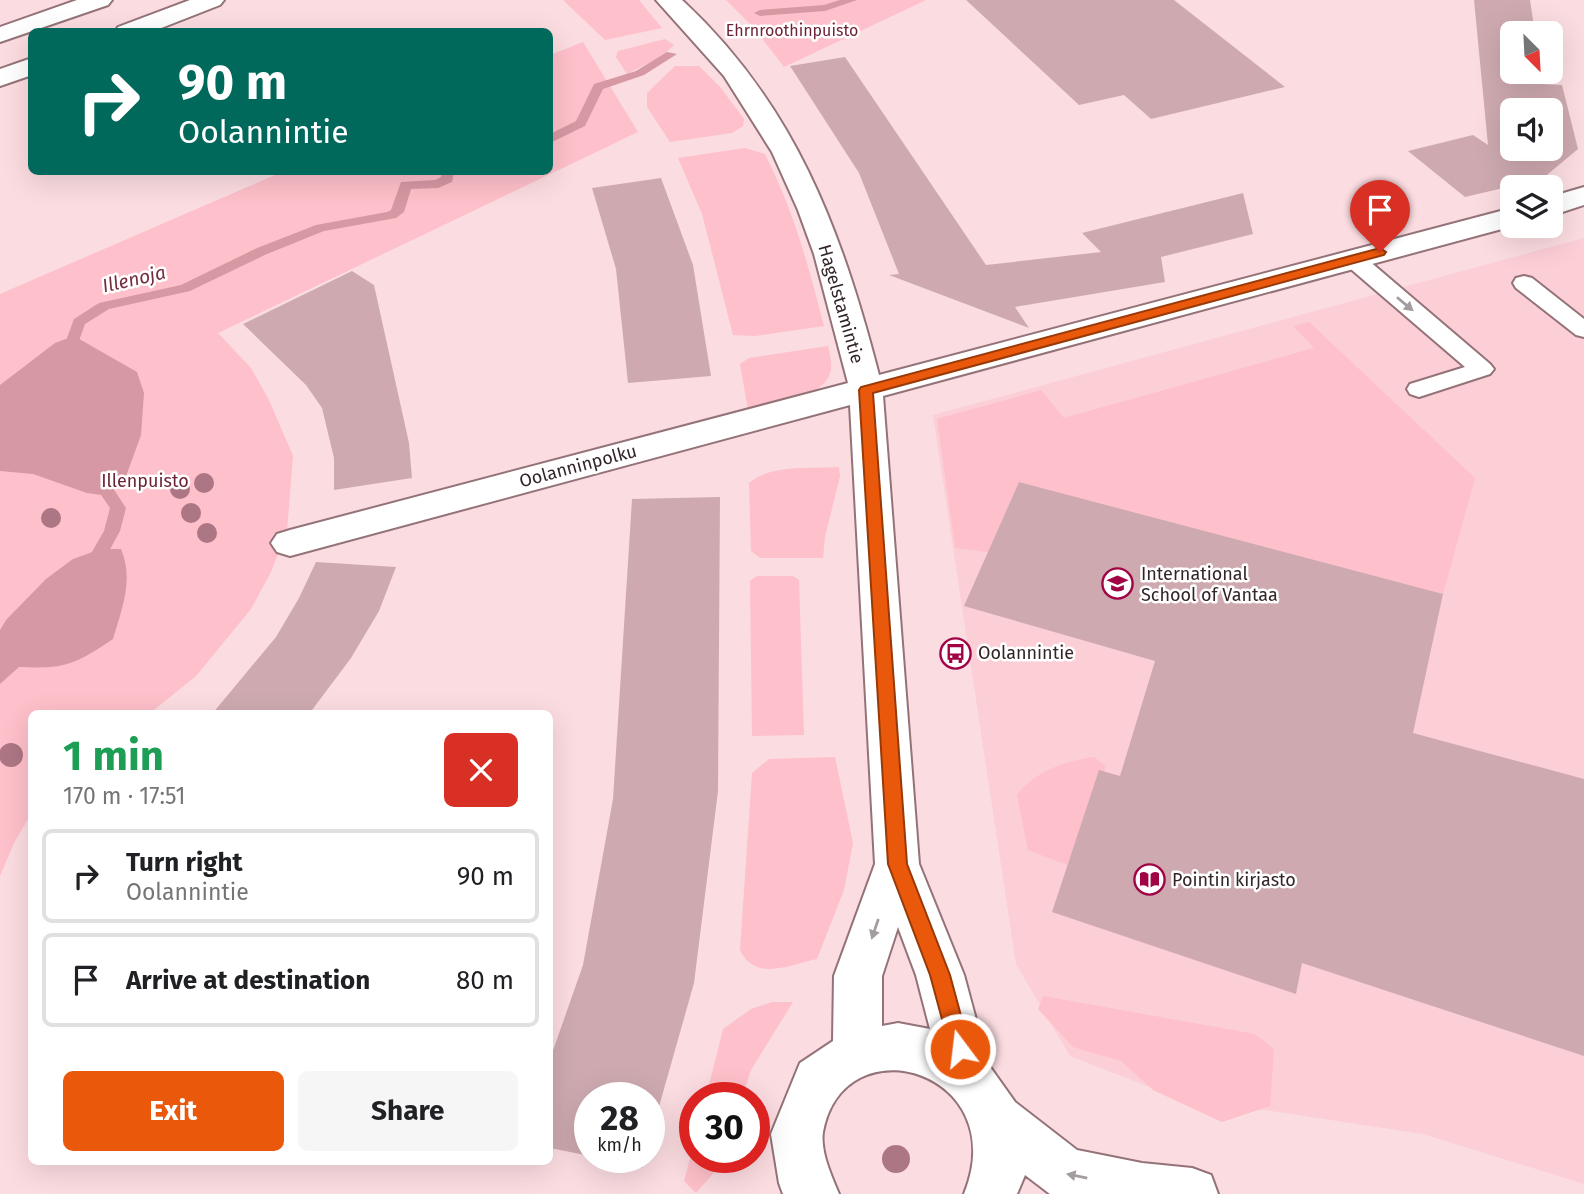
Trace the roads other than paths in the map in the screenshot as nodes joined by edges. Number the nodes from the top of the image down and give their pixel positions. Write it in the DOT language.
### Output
graph roads {
  1 [pos="100,0"];
  2 [pos="212,0"];
  3 [pos="668,0"];
  4 [pos="138,28"];
  5 [pos="0,35"];
  6 [pos="28,68"];
  7 [pos="0,78"];
  8 [pos="1584,196"];
  9 [pos="1563,203"];
  10 [pos="1500,220"];
  11 [pos="1353,259"];
  12 [pos="1524,283"];
  13 [pos="1584,330"];
  14 [pos="1419,389"];
  15 [pos="866,390"];
  16 [pos="290,543"];
  17 [pos="897,864"];
  18 [pos="857,1053"];
  19 [pos="966,1074"];
  20 [pos="997,1120"];
  21 [pos="800,1190"];
  22 [pos="990,1194"];
  23 [pos="1192,1194"];
  1 -- 5 [label="street"];
  2 -- 4 [label="street"];
  3 -- 15 [label="street, Hagelstamintie"];
  6 -- 7 [label="street"];
  8 -- 9 [label="street"];
  10 -- 11 [label="street"];
  11 -- 14 [label="lane, one-way"];
  11 -- 15 [label="street"];
  12 -- 13 [label="lane"];
  15 -- 16 [label="street, Oolanninpolku"];
  15 -- 17 [label="street, Hagelstamintie"];
  17 -- 18 [label="street, Hagelstamintie, one-way"];
  17 -- 19 [label="street, Hagelstamintie"];
  18 -- 19 [label="street"];
  18 -- 21 [label="street"];
  19 -- 20 [label="street"];
  20 -- 22 [label="street"];
  23 -- 20 [label="street, one-way"];
}
